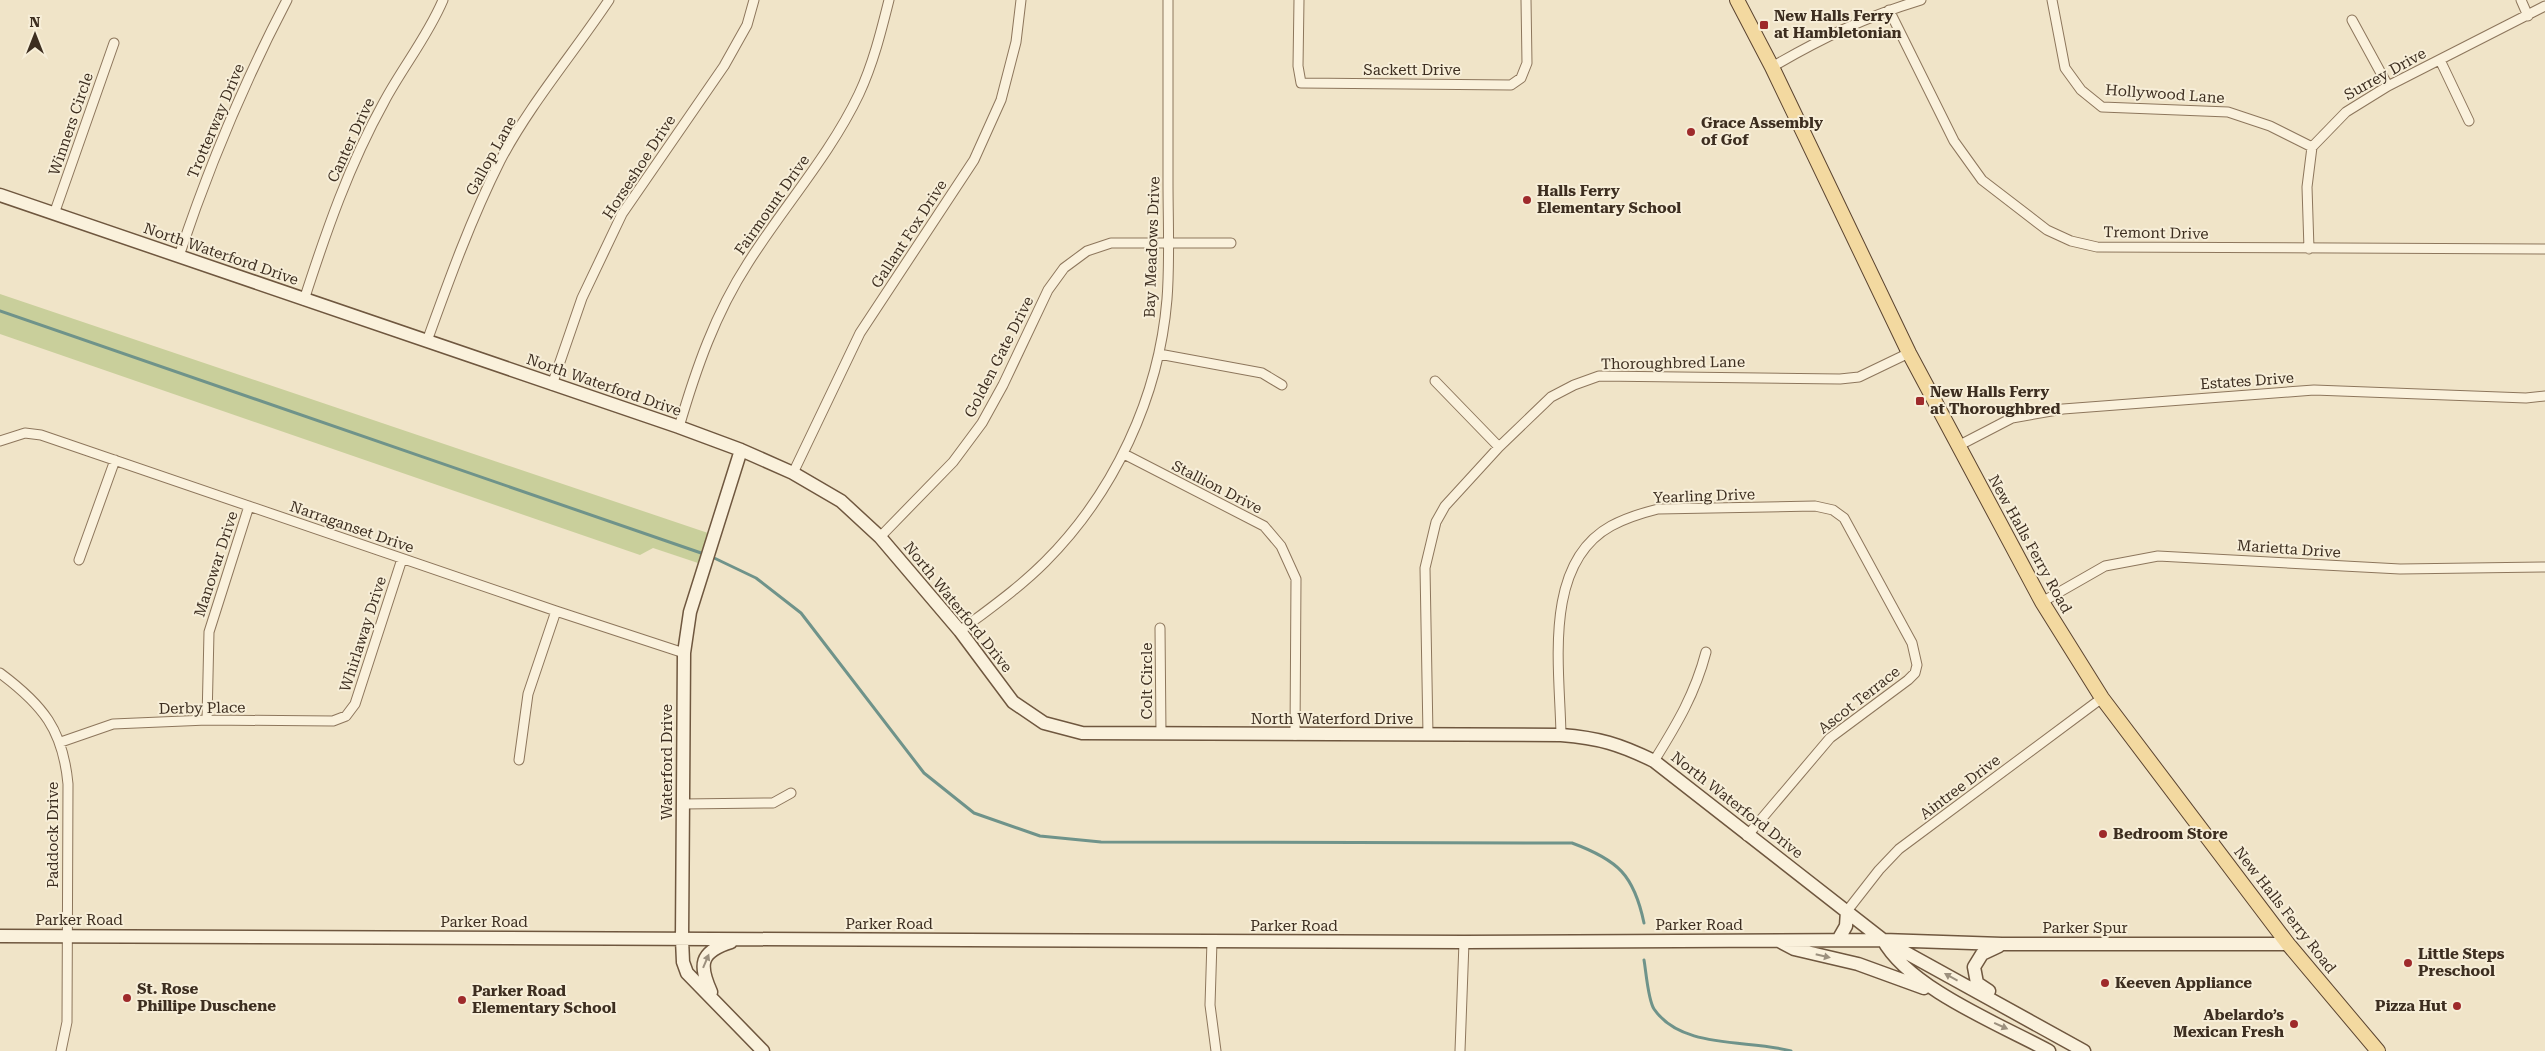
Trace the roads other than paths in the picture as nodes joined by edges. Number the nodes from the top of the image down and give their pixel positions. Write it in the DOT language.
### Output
graph roads {
  1 [pos="287,0"];
  2 [pos="443,0"];
  3 [pos="609,0"];
  4 [pos="754,0"];
  5 [pos="888,0"];
  6 [pos="1021,0"];
  7 [pos="1168,0"];
  8 [pos="1299,0"];
  9 [pos="1526,0"];
  10 [pos="1737,0"];
  11 [pos="1920,0"];
  12 [pos="2052,0"];
  13 [pos="2520,0"];
  14 [pos="2545,6"];
  15 [pos="1889,10"];
  16 [pos="2528,16"];
  17 [pos="2352,20"];
  18 [pos="114,43"];
  19 [pos="2440,60"];
  20 [pos="1772,67"];
  21 [pos="2388,86"];
  22 [pos="2469,121"];
  23 [pos="2312,147"];
  24 [pos="0,195"];
  25 [pos="54,214"];
  26 [pos="1168,243"];
  27 [pos="1231,243"];
  28 [pos="2309,248"];
  29 [pos="2545,249"];
  30 [pos="179,256"];
  31 [pos="304,300"];
  32 [pos="427,341"];
  33 [pos="1909,353"];
  34 [pos="1159,354"];
  35 [pos="1435,382"];
  36 [pos="552,385"];
  37 [pos="1282,385"];
  38 [pos="2545,396"];
  39 [pos="679,427"];
  40 [pos="0,441"];
  41 [pos="1958,446"];
  42 [pos="1499,447"];
  43 [pos="741,450"];
  44 [pos="1124,454"];
  45 [pos="115,460"];
  46 [pos="793,473"];
  47 [pos="249,506"];
  48 [pos="1844,518"];
  49 [pos="880,536"];
  50 [pos="402,559"];
  51 [pos="79,560"];
  52 [pos="2545,567"];
  53 [pos="2042,602"];
  54 [pos="556,611"];
  55 [pos="1160,628"];
  56 [pos="960,631"];
  57 [pos="1706,652"];
  58 [pos="684,653"];
  59 [pos="0,673"];
  60 [pos="2102,698"];
  61 [pos="346,716"];
  62 [pos="207,720"];
  63 [pos="1161,734"];
  64 [pos="1295,735"];
  65 [pos="1428,735"];
  66 [pos="1561,735"];
  67 [pos="61,742"];
  68 [pos="519,760"];
  69 [pos="1654,761"];
  70 [pos="791,793"];
  71 [pos="683,804"];
  72 [pos="1748,836"];
  73 [pos="1847,911"];
  74 [pos="0,936"];
  75 [pos="67,936"];
  76 [pos="682,939"];
  77 [pos="739,939"];
  78 [pos="1778,940"];
  79 [pos="1838,940"];
  80 [pos="1882,940"];
  81 [pos="1212,942"];
  82 [pos="1464,942"];
  83 [pos="2002,944"];
  84 [pos="2288,944"];
  85 [pos="714,999"];
  86 [pos="1959,1003"];
  87 [pos="2038,1025"];
  88 [pos="61,1051"];
  89 [pos="764,1051"];
  90 [pos="1216,1051"];
  91 [pos="1460,1051"];
  92 [pos="2049,1051"];
  93 [pos="2084,1051"];
  94 [pos="2378,1051"];
  1 -- 30 [label="street, Trotterway Drive"];
  2 -- 31 [label="street, Canter Drive"];
  3 -- 32 [label="street, Gallop Lane"];
  4 -- 36 [label="street, Horseshoe Drive"];
  5 -- 39 [label="street, Fairmount Drive"];
  6 -- 46 [label="street, Gallant Fox Drive"];
  7 -- 26 [label="street, Bay Meadows Drive"];
  8 -- 9 [label="street, Sackett Drive"];
  10 -- 20 [label="main road, New Halls Ferry Road"];
  11 -- 15 [label="street"];
  12 -- 23 [label="street, Hollywood Lane"];
  13 -- 16 [label="street"];
  14 -- 16 [label="street, Surrey Drive"];
  15 -- 20 [label="street"];
  15 -- 28 [label="street, Tremont Drive"];
  16 -- 19 [label="street, Surrey Drive"];
  17 -- 21 [label="street"];
  18 -- 25 [label="street, Winners Circle"];
  19 -- 21 [label="street, Surrey Drive"];
  19 -- 22 [label="street"];
  20 -- 33 [label="main road, New Halls Ferry Road"];
  21 -- 23 [label="street, Surrey Drive"];
  23 -- 28 [label="street"];
  24 -- 25 [label="street, North Waterford Drive"];
  25 -- 30 [label="street, North Waterford Drive"];
  26 -- 27 [label="street, Golden Gate Drive"];
  26 -- 34 [label="street, Bay Meadows Drive"];
  26 -- 49 [label="street, Golden Gate Drive"];
  28 -- 29 [label="street, Tremont Drive"];
  30 -- 31 [label="street, North Waterford Drive"];
  31 -- 32 [label="street, North Waterford Drive"];
  32 -- 36 [label="street, North Waterford Drive"];
  33 -- 41 [label="main road, New Halls Ferry Road"];
  33 -- 42 [label="street, Thoroughbred Lane"];
  34 -- 37 [label="street"];
  34 -- 44 [label="street, Bay Meadows Drive"];
  35 -- 42 [label="street"];
  36 -- 39 [label="street, North Waterford Drive"];
  38 -- 41 [label="street, Estates Drive"];
  39 -- 43 [label="street, North Waterford Drive"];
  40 -- 45 [label="street, Narraganset Drive"];
  41 -- 53 [label="main road, New Halls Ferry Road"];
  42 -- 65 [label="street, Thoroughbred Lane"];
  43 -- 46 [label="street, North Waterford Drive"];
  43 -- 58 [label="street, Waterford Drive"];
  44 -- 56 [label="street, Bay Meadows Drive"];
  44 -- 64 [label="street, Stallion Drive"];
  45 -- 47 [label="street, Narraganset Drive"];
  45 -- 51 [label="street"];
  46 -- 49 [label="street, North Waterford Drive"];
  47 -- 50 [label="street, Narraganset Drive"];
  47 -- 62 [label="street, Manowar Drive"];
  48 -- 66 [label="street, Yearling Drive"];
  48 -- 72 [label="street, Ascot Terrace"];
  49 -- 56 [label="street, North Waterford Drive"];
  50 -- 54 [label="street, Narraganset Drive"];
  50 -- 61 [label="street, Whirlaway Drive"];
  52 -- 53 [label="street, Marietta Drive"];
  53 -- 60 [label="main road, New Halls Ferry Road"];
  54 -- 58 [label="street, Narraganset Drive"];
  54 -- 68 [label="street"];
  55 -- 63 [label="street, Colt Circle"];
  56 -- 63 [label="street, North Waterford Drive"];
  57 -- 69 [label="street"];
  58 -- 71 [label="street, Waterford Drive"];
  59 -- 67 [label="street, Paddock Drive"];
  60 -- 73 [label="street, Aintree Drive"];
  60 -- 84 [label="main road, New Halls Ferry Road"];
  61 -- 62 [label="street, Derby Place"];
  62 -- 67 [label="street, Derby Place"];
  63 -- 64 [label="street, North Waterford Drive"];
  64 -- 65 [label="street, North Waterford Drive"];
  65 -- 66 [label="street, North Waterford Drive"];
  66 -- 69 [label="street, North Waterford Drive"];
  67 -- 75 [label="street, Paddock Drive"];
  69 -- 72 [label="street, North Waterford Drive"];
  70 -- 71 [label="street"];
  71 -- 76 [label="street, Waterford Drive"];
  72 -- 73 [label="street, North Waterford Drive"];
  73 -- 79 [label="street"];
  73 -- 80 [label="street, North Waterford Drive"];
  74 -- 75 [label="street, Parker Road"];
  75 -- 76 [label="street, Parker Road"];
  75 -- 88 [label="street, Paddock Drive"];
  76 -- 77 [label="street, Parker Road"];
  76 -- 85 [label="street, Waterford Drive"];
  77 -- 81 [label="street, Parker Road"];
  85 -- 77 [label="street, one-way"];
  78 -- 79 [label="street, Parker Road"];
  78 -- 82 [label="street, Parker Road"];
  78 -- 86 [label="street, Parker Road, one-way"];
  79 -- 80 [label="street, Parker Road"];
  80 -- 83 [label="street, Parker Spur"];
  80 -- 86 [label="street, Parker Road"];
  87 -- 80 [label="street, Parker Road, one-way"];
  81 -- 82 [label="street, Parker Road"];
  81 -- 90 [label="street"];
  82 -- 91 [label="street"];
  83 -- 84 [label="street, Parker Spur"];
  83 -- 87 [label="street"];
  84 -- 94 [label="main road, New Halls Ferry Road"];
  85 -- 89 [label="street, Waterford Drive"];
  86 -- 92 [label="street, Parker Road, one-way"];
  87 -- 93 [label="street, Parker Road"];
}
